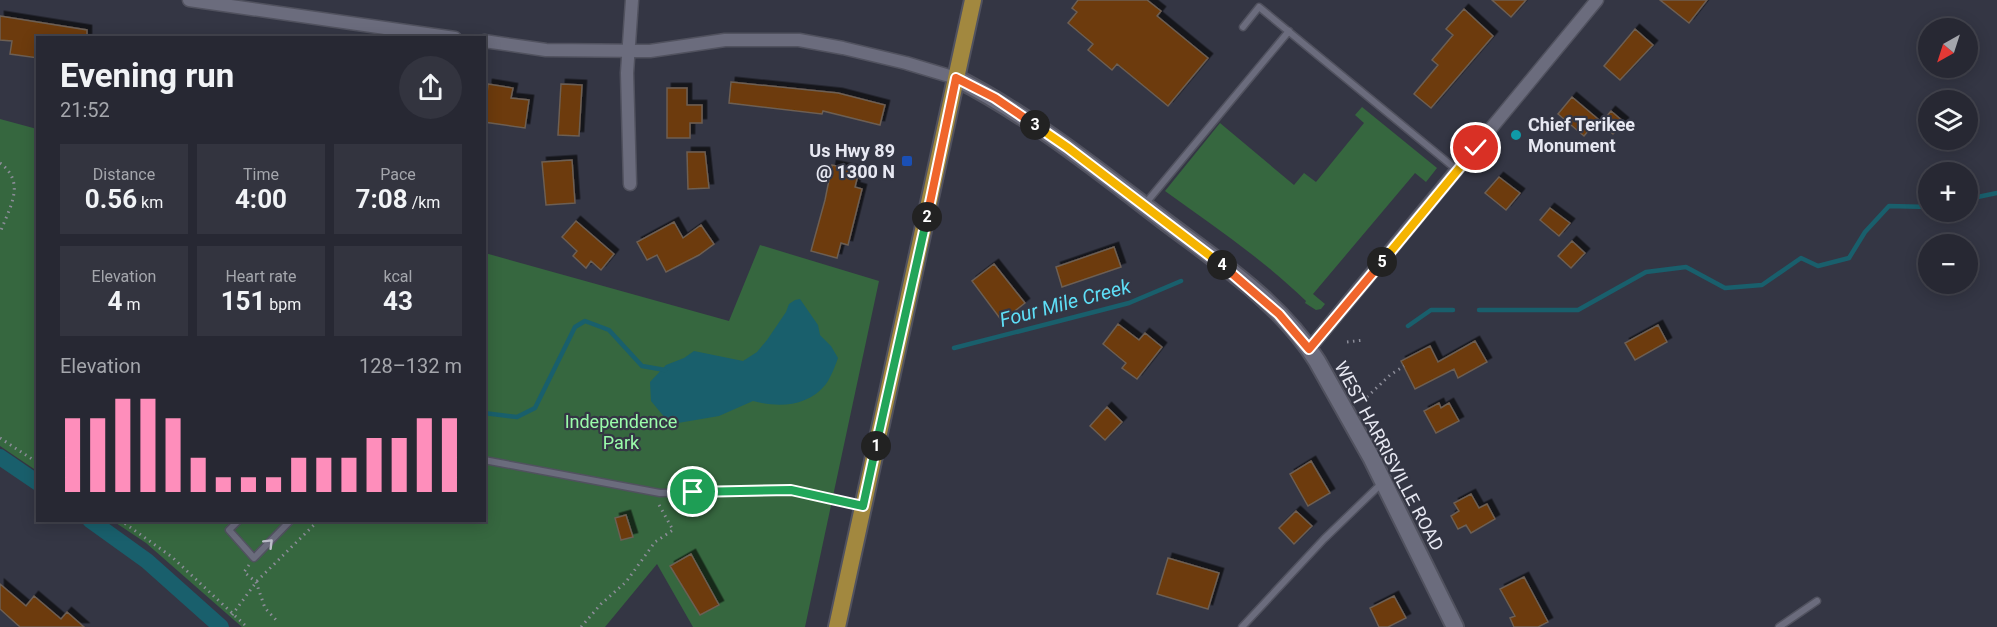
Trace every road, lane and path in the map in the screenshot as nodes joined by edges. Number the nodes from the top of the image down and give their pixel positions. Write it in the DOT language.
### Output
graph roads {
  1 [pos="189,0"];
  2 [pos="632,0"];
  3 [pos="973,0"];
  4 [pos="1597,0"];
  5 [pos="213,2"];
  6 [pos="1243,27"];
  7 [pos="1289,31"];
  8 [pos="384,33"];
  9 [pos="427,36"];
  10 [pos="486,41"];
  11 [pos="628,51"];
  12 [pos="956,78"];
  13 [pos="0,163"];
  14 [pos="1458,170"];
  15 [pos="630,184"];
  16 [pos="1144,205"];
  17 [pos="0,233"];
  18 [pos="1364,340"];
  19 [pos="1347,342"];
  20 [pos="1309,349"];
  21 [pos="1404,366"];
  22 [pos="1367,397"];
  23 [pos="0,438"];
  24 [pos="486,460"];
  25 [pos="36,462"];
  26 [pos="1383,483"];
  27 [pos="863,506"];
  28 [pos="123,522"];
  29 [pos="237,522"];
  30 [pos="289,522"];
  31 [pos="317,522"];
  32 [pos="673,530"];
  33 [pos="254,558"];
  34 [pos="256,582"];
  35 [pos="1817,601"];
  36 [pos="232,615"];
  37 [pos="278,622"];
  38 [pos="247,627"];
  39 [pos="581,627"];
  40 [pos="837,627"];
  41 [pos="1242,627"];
  42 [pos="1455,627"];
  43 [pos="1779,627"];
  1 -- 5 [label="street"];
  2 -- 11 [label="street"];
  3 -- 12 [label="main road"];
  4 -- 14 [label="street"];
  5 -- 8 [label="street"];
  6 -- 7 [label="lane"];
  7 -- 14 [label="lane"];
  7 -- 16 [label="lane"];
  8 -- 9 [label="street"];
  10 -- 11 [label="street"];
  11 -- 12 [label="street"];
  11 -- 15 [label="street"];
  12 -- 16 [label="main road, WEST HARRISVILLE ROAD"];
  12 -- 27 [label="main road"];
  13 -- 17 [label="path"];
  14 -- 20 [label="street"];
  16 -- 20 [label="main road, WEST HARRISVILLE ROAD"];
  18 -- 19 [label="path"];
  20 -- 26 [label="main road, WEST HARRISVILLE ROAD"];
  21 -- 22 [label="path"];
  23 -- 25 [label="path"];
  24 -- 27 [label="lane"];
  26 -- 41 [label="lane"];
  26 -- 42 [label="main road, WEST HARRISVILLE ROAD"];
  27 -- 40 [label="main road"];
  28 -- 36 [label="path"];
  29 -- 33 [label="lane"];
  33 -- 30 [label="lane, one-way"];
  31 -- 34 [label="path"];
  32 -- 39 [label="path"];
  33 -- 34 [label="path"];
  34 -- 36 [label="path"];
  34 -- 37 [label="path"];
  35 -- 43 [label="lane"];
  36 -- 38 [label="path"];
}
